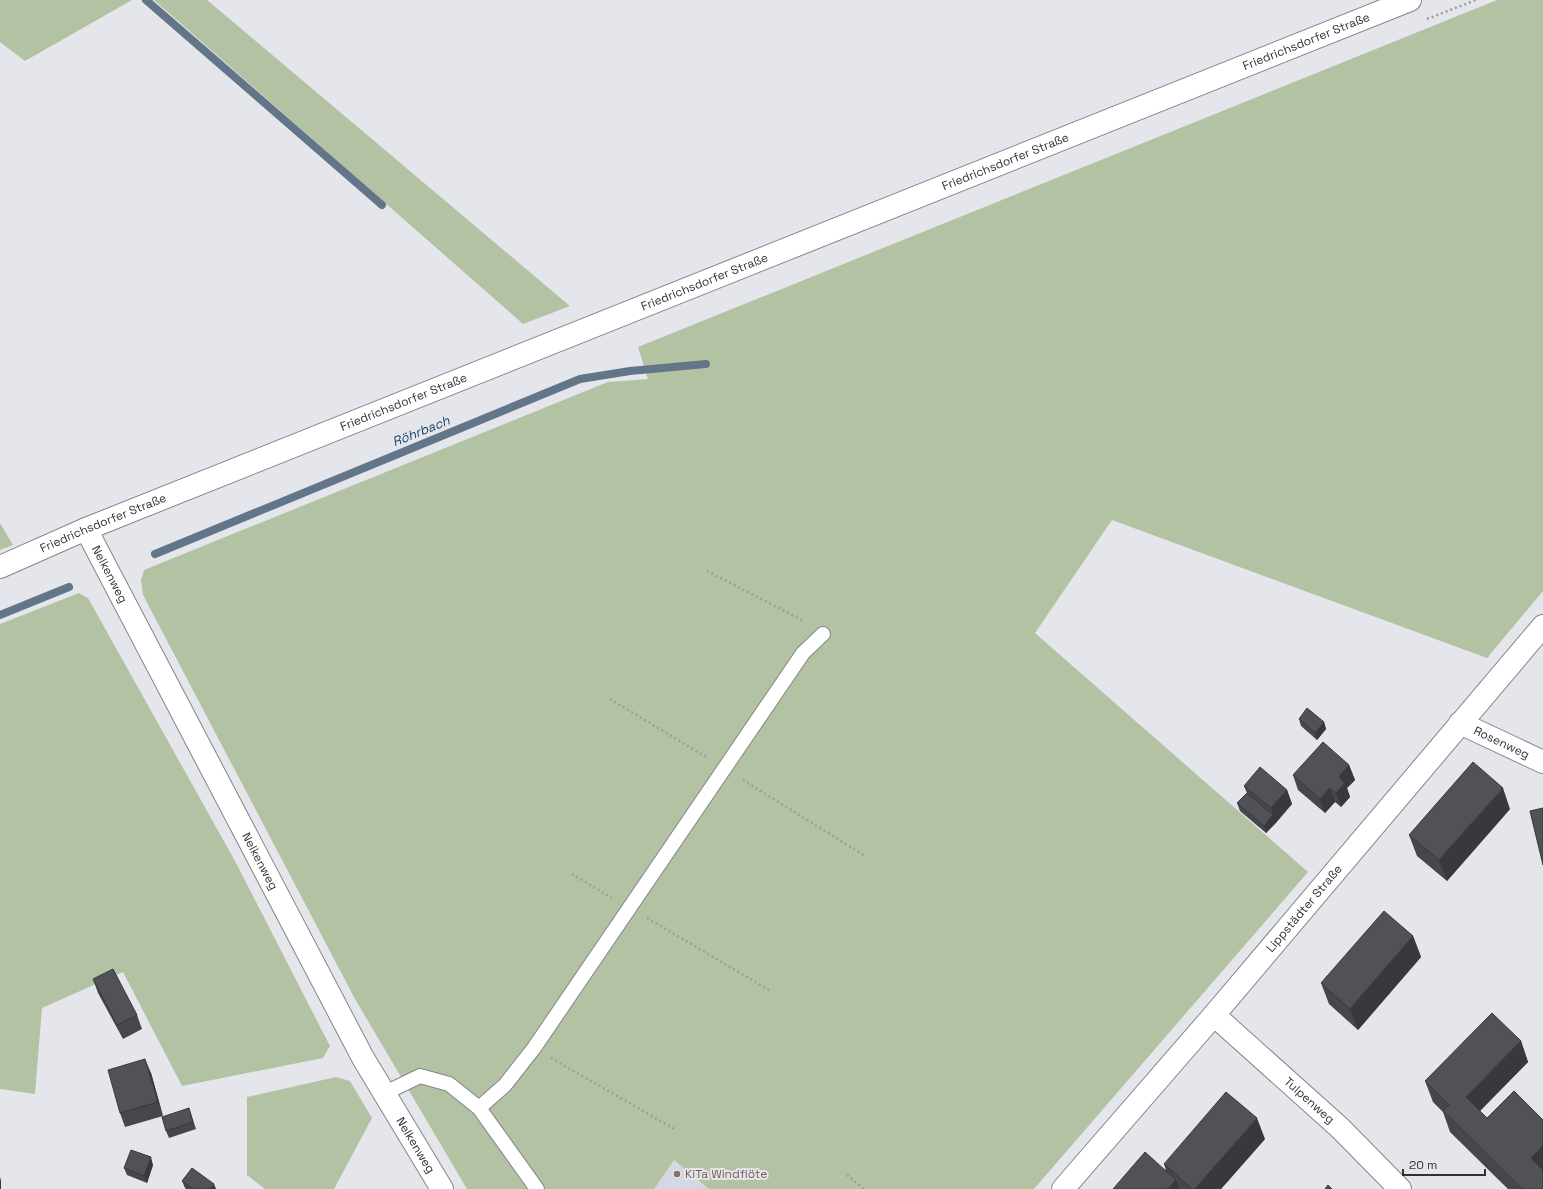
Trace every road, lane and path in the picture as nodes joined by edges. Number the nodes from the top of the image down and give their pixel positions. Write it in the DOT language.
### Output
graph roads {
  1 [pos="1410,0"];
  2 [pos="86,529"];
  3 [pos="0,567"];
  4 [pos="707,571"];
  5 [pos="1543,626"];
  6 [pos="823,634"];
  7 [pos="610,699"];
  8 [pos="1460,723"];
  9 [pos="1543,762"];
  10 [pos="724,769"];
  11 [pos="864,856"];
  12 [pos="572,874"];
  13 [pos="628,908"];
  14 [pos="769,990"];
  15 [pos="1214,1015"];
  16 [pos="534,1048"];
  17 [pos="385,1093"];
  18 [pos="479,1108"];
  19 [pos="676,1130"];
  20 [pos="847,1175"];
  21 [pos="442,1189"];
  22 [pos="537,1189"];
  23 [pos="864,1189"];
  24 [pos="1063,1189"];
  25 [pos="1400,1189"];
  1 -- 2 [label="street, Friedrichsdorfer Straße"];
  2 -- 3 [label="street, Friedrichsdorfer Straße"];
  2 -- 17 [label="street, Nelkenweg"];
  4 -- 6 [label="path"];
  5 -- 8 [label="street, Lippstädter Straße"];
  6 -- 10 [label="lane"];
  7 -- 10 [label="path"];
  8 -- 9 [label="street, Rosenweg"];
  8 -- 15 [label="street, Lippstädter Straße"];
  10 -- 11 [label="path"];
  10 -- 13 [label="lane"];
  12 -- 13 [label="path"];
  13 -- 14 [label="path"];
  13 -- 16 [label="lane"];
  15 -- 24 [label="street, Lippstädter Straße"];
  15 -- 25 [label="street, Tulpenweg"];
  16 -- 18 [label="lane"];
  16 -- 19 [label="path"];
  17 -- 18 [label="lane"];
  17 -- 21 [label="street, Nelkenweg"];
  18 -- 22 [label="lane"];
  20 -- 23 [label="path"];
}
